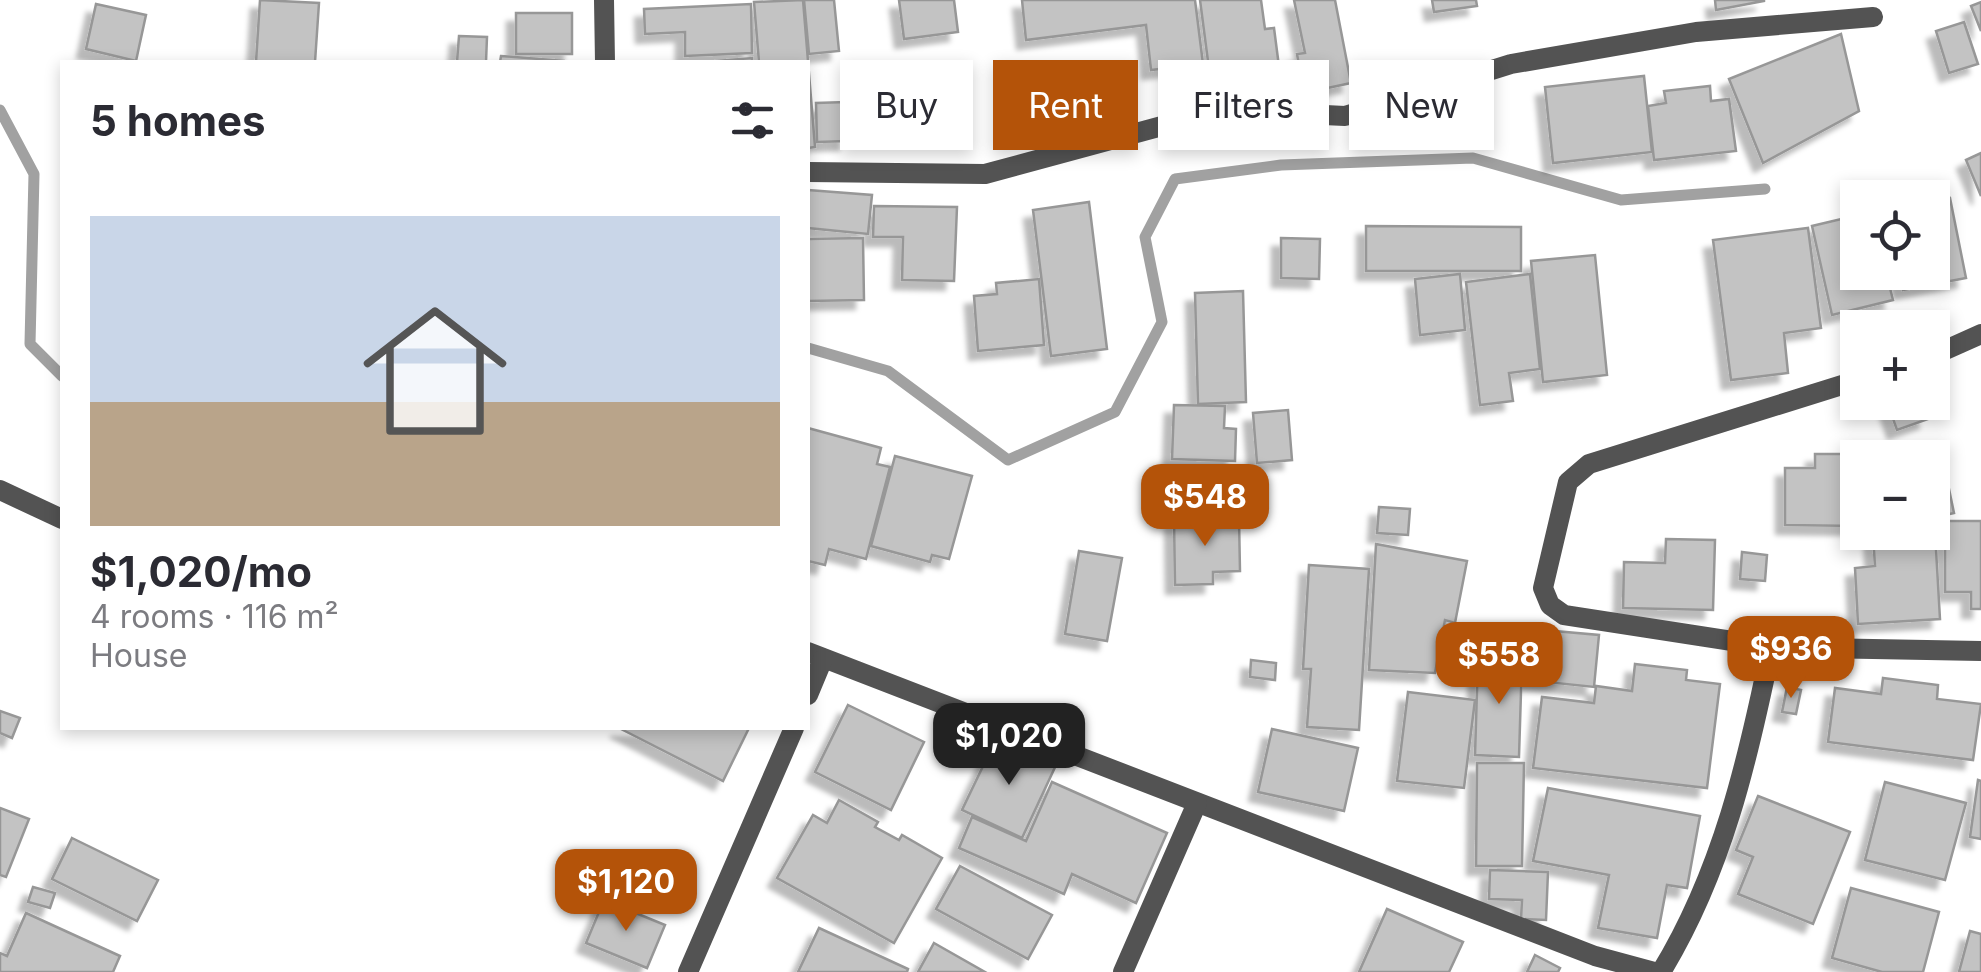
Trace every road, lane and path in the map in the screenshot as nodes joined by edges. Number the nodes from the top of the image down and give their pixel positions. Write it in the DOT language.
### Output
graph roads {
  1 [pos="604,0"];
  2 [pos="1873,17"];
  3 [pos="605,60"];
  4 [pos="810,172"];
  5 [pos="1981,334"];
  6 [pos="1950,348"];
  7 [pos="1840,386"];
  8 [pos="0,490"];
  9 [pos="60,518"];
  10 [pos="1772,647"];
  11 [pos="1981,650"];
  12 [pos="815,656"];
  13 [pos="810,685"];
  14 [pos="793,730"];
  15 [pos="1197,803"];
  16 [pos="1590,964"];
  17 [pos="688,972"];
  18 [pos="1123,972"];
  19 [pos="1658,972"];
  1 -- 3 [label="street"];
  2 -- 4 [label="street"];
  5 -- 6 [label="street"];
  7 -- 10 [label="street"];
  8 -- 9 [label="street"];
  10 -- 11 [label="street"];
  10 -- 19 [label="street"];
  12 -- 13 [label="street"];
  12 -- 15 [label="street"];
  14 -- 17 [label="street"];
  15 -- 16 [label="street"];
  15 -- 18 [label="street"];
  16 -- 19 [label="street"];
}
